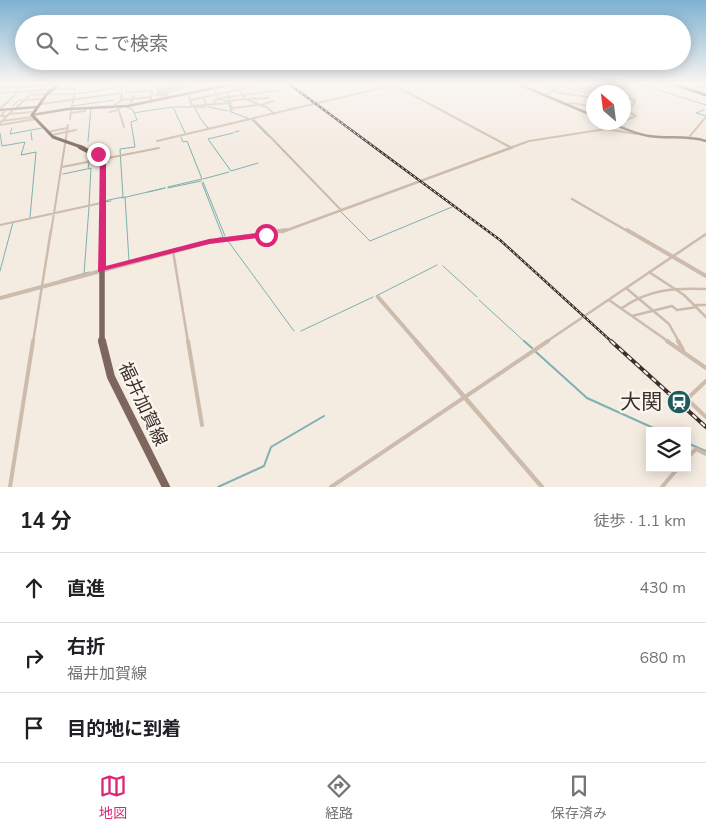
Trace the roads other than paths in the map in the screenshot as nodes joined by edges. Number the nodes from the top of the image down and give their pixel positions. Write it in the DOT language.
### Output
graph roads {
  1 [pos="18,107"];
  2 [pos="32,107"];
  3 [pos="39,107"];
  4 [pos="50,107"];
  5 [pos="105,107"];
  6 [pos="121,107"];
  7 [pos="231,107"];
  8 [pos="248,107"];
  9 [pos="263,107"];
  10 [pos="303,107"];
  11 [pos="435,107"];
  12 [pos="570,107"];
  13 [pos="71,108"];
  14 [pos="0,109"];
  15 [pos="6,109"];
  16 [pos="15,109"];
  17 [pos="85,110"];
  18 [pos="118,110"];
  19 [pos="36,111"];
  20 [pos="110,112"];
  21 [pos="70,113"];
  22 [pos="585,113"];
  23 [pos="274,114"];
  24 [pos="8,115"];
  25 [pos="706,117"];
  26 [pos="70,118"];
  27 [pos="253,119"];
  28 [pos="12,120"];
  29 [pos="2,121"];
  30 [pos="0,124"];
  31 [pos="9,124"];
  32 [pos="124,127"];
  33 [pos="76,130"];
  34 [pos="626,130"];
  35 [pos="66,132"];
  36 [pos="49,134"];
  37 [pos="636,134"];
  38 [pos="690,136"];
  39 [pos="157,141"];
  40 [pos="706,141"];
  41 [pos="65,143"];
  42 [pos="159,148"];
  43 [pos="510,148"];
  44 [pos="102,159"];
  45 [pos="62,167"];
  46 [pos="572,199"];
  47 [pos="102,202"];
  48 [pos="341,210"];
  49 [pos="55,213"];
  50 [pos="0,225"];
  51 [pos="706,234"];
  52 [pos="173,251"];
  53 [pos="673,256"];
  54 [pos="102,270"];
  55 [pos="649,272"];
  56 [pos="706,276"];
  57 [pos="43,286"];
  58 [pos="626,288"];
  59 [pos="674,288"];
  60 [pos="706,289"];
  61 [pos="376,296"];
  62 [pos="638,297"];
  63 [pos="0,298"];
  64 [pos="609,300"];
  65 [pos="706,305"];
  66 [pos="696,306"];
  67 [pos="622,308"];
  68 [pos="654,311"];
  69 [pos="632,316"];
  70 [pos="706,317"];
  71 [pos="684,352"];
  72 [pos="706,368"];
  73 [pos="706,381"];
  74 [pos="464,398"];
  75 [pos="706,417"];
  76 [pos="202,425"];
  77 [pos="691,454"];
  78 [pos="706,454"];
  79 [pos="675,472"];
  80 [pos="10,487"];
  81 [pos="166,487"];
  82 [pos="331,487"];
  83 [pos="542,487"];
  84 [pos="662,487"];
  1 -- 16 [label="street"];
  2 -- 19 [label="street"];
  3 -- 19 [label="main road"];
  4 -- 19 [label="street"];
  5 -- 17 [label="main road"];
  6 -- 18 [label="street"];
  7 -- 8 [label="street"];
  9 -- 23 [label="street"];
  10 -- 23 [label="street"];
  11 -- 43 [label="street"];
  12 -- 22 [label="main road"];
  13 -- 17 [label="main road"];
  13 -- 19 [label="main road"];
  13 -- 21 [label="street"];
  14 -- 15 [label="main road"];
  15 -- 16 [label="main road"];
  15 -- 24 [label="street"];
  16 -- 19 [label="main road"];
  16 -- 24 [label="street"];
  17 -- 21 [label="street"];
  18 -- 20 [label="street"];
  18 -- 32 [label="street"];
  19 -- 24 [label="street"];
  19 -- 28 [label="street"];
  19 -- 31 [label="street"];
  19 -- 36 [label="main road"];
  21 -- 26 [label="street"];
  23 -- 27 [label="street"];
  24 -- 29 [label="street"];
  25 -- 38 [label="street"];
  27 -- 39 [label="street"];
  27 -- 48 [label="street"];
  28 -- 29 [label="street"];
  28 -- 31 [label="street"];
  29 -- 30 [label="street"];
  30 -- 31 [label="street"];
  33 -- 35 [label="street"];
  34 -- 37 [label="main road"];
  35 -- 36 [label="street"];
  35 -- 36 [label="street"];
  35 -- 41 [label="street"];
  36 -- 41 [label="main road"];
  37 -- 38 [label="main road"];
  37 -- 43 [label="street"];
  38 -- 40 [label="main road"];
  41 -- 44 [label="main road"];
  41 -- 45 [label="street"];
  42 -- 44 [label="street"];
  43 -- 48 [label="street"];
  44 -- 45 [label="street"];
  44 -- 47 [label="main road, 福井加賀線"];
  45 -- 49 [label="street"];
  46 -- 53 [label="street"];
  47 -- 49 [label="street"];
  47 -- 54 [label="main road, 福井加賀線"];
  48 -- 52 [label="street"];
  49 -- 50 [label="street"];
  49 -- 57 [label="street"];
  51 -- 53 [label="street"];
  52 -- 54 [label="street"];
  52 -- 76 [label="street"];
  53 -- 55 [label="street"];
  53 -- 56 [label="street"];
  54 -- 57 [label="street"];
  54 -- 81 [label="main road, 福井加賀線"];
  55 -- 58 [label="street"];
  55 -- 59 [label="street"];
  57 -- 63 [label="street"];
  57 -- 80 [label="street"];
  58 -- 62 [label="street"];
  58 -- 64 [label="street"];
  59 -- 60 [label="street"];
  59 -- 62 [label="street"];
  59 -- 66 [label="street"];
  61 -- 74 [label="street"];
  62 -- 67 [label="street"];
  62 -- 68 [label="street"];
  64 -- 67 [label="street"];
  64 -- 74 [label="street"];
  65 -- 66 [label="street"];
  66 -- 68 [label="street"];
  66 -- 70 [label="street"];
  67 -- 69 [label="street"];
  68 -- 69 [label="street"];
  68 -- 71 [label="street"];
  69 -- 71 [label="street"];
  71 -- 72 [label="street"];
  73 -- 75 [label="street"];
  74 -- 82 [label="street"];
  74 -- 83 [label="street"];
  77 -- 78 [label="street"];
  79 -- 84 [label="street"];
}
